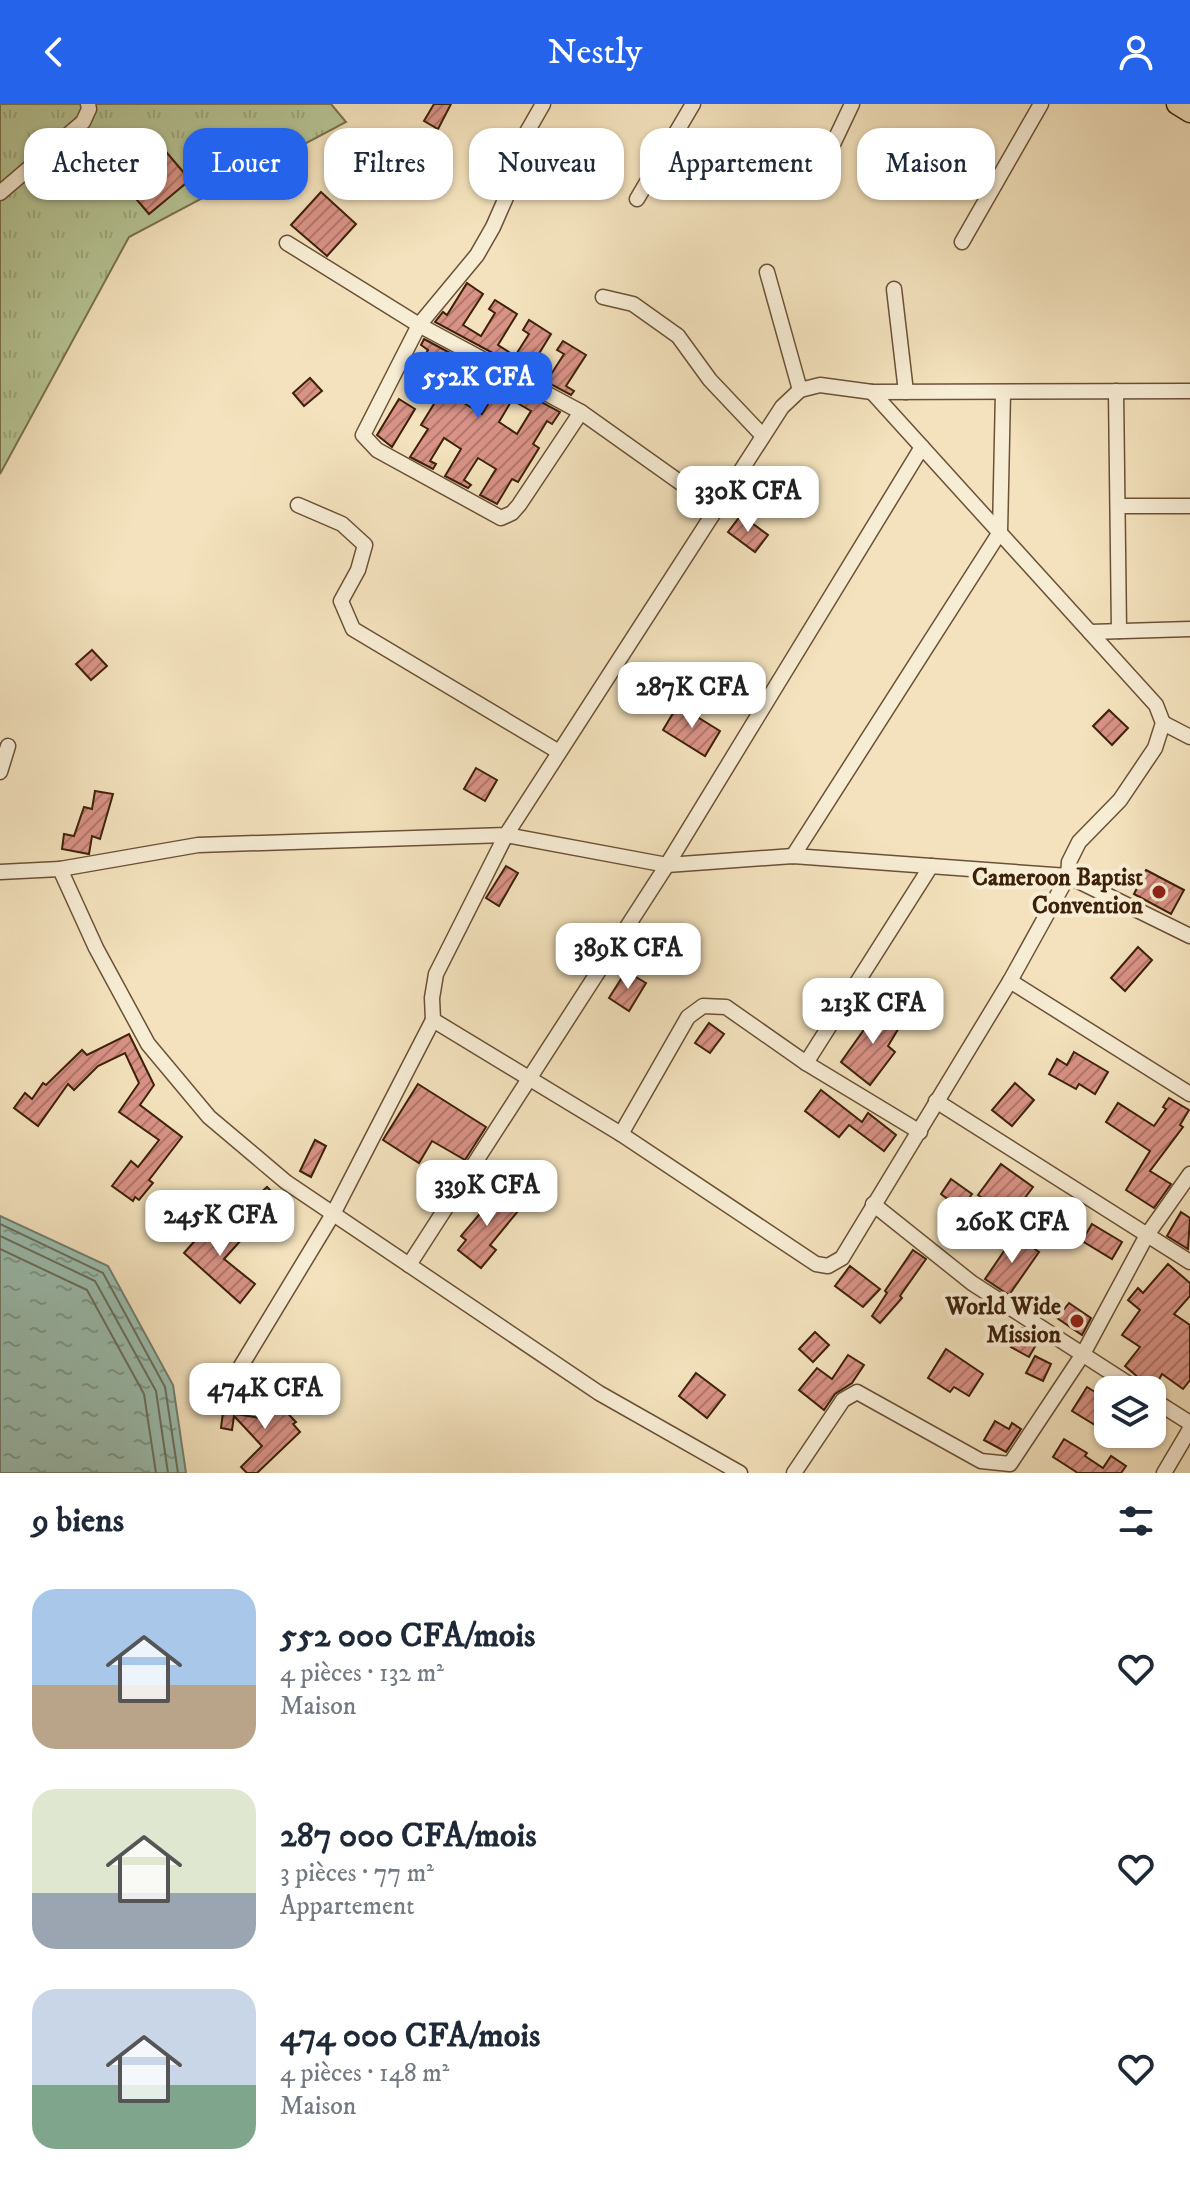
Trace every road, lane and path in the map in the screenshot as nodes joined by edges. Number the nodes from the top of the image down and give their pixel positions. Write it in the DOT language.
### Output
graph roads {
  1 [pos="528,104"];
  2 [pos="543,104"];
  3 [pos="693,104"];
  4 [pos="852,104"];
  5 [pos="1041,104"];
  6 [pos="1177,104"];
  7 [pos="93,106"];
  8 [pos="1190,112"];
  9 [pos="527,128"];
  10 [pos="529,128"];
  11 [pos="841,128"];
  12 [pos="0,193"];
  13 [pos="637,199"];
  14 [pos="505,200"];
  15 [pos="962,242"];
  16 [pos="287,243"];
  17 [pos="767,272"];
  18 [pos="894,289"];
  19 [pos="603,297"];
  20 [pos="419,325"];
  21 [pos="800,390"];
  22 [pos="1116,391"];
  23 [pos="1190,391"];
  24 [pos="872,392"];
  25 [pos="906,392"];
  26 [pos="1003,392"];
  27 [pos="581,412"];
  28 [pos="763,436"];
  29 [pos="922,447"];
  30 [pos="298,505"];
  31 [pos="1118,506"];
  32 [pos="1190,506"];
  33 [pos="716,508"];
  34 [pos="1000,532"];
  35 [pos="1190,629"];
  36 [pos="1119,631"];
  37 [pos="1090,632"];
  38 [pos="1163,723"];
  39 [pos="1190,737"];
  40 [pos="8,746"];
  41 [pos="559,752"];
  42 [pos="0,772"];
  43 [pos="506,835"];
  44 [pos="793,856"];
  45 [pos="667,865"];
  46 [pos="931,866"];
  47 [pos="60,869"];
  48 [pos="0,872"];
  49 [pos="1068,876"];
  50 [pos="1190,936"];
  51 [pos="1010,981"];
  52 [pos="433,1020"];
  53 [pos="806,1063"];
  54 [pos="529,1078"];
  55 [pos="1190,1094"];
  56 [pos="936,1101"];
  57 [pos="920,1132"];
  58 [pos="621,1134"];
  59 [pos="1190,1174"];
  60 [pos="873,1204"];
  61 [pos="333,1214"];
  62 [pos="1147,1235"];
  63 [pos="1190,1262"];
  64 [pos="409,1265"];
  65 [pos="1083,1354"];
  66 [pos="241,1366"];
  67 [pos="1117,1376"];
  68 [pos="1166,1409"];
  69 [pos="1190,1426"];
  70 [pos="740,1473"];
  71 [pos="794,1473"];
  72 [pos="1164,1473"];
  1 -- 9 [label="street"];
  2 -- 10 [label="street"];
  3 -- 13 [label="street"];
  4 -- 11 [label="street"];
  5 -- 15 [label="street"];
  6 -- 8 [label="highway"];
  7 -- 12 [label="street"];
  14 -- 20 [label="street"];
  16 -- 20 [label="street"];
  17 -- 21 [label="street"];
  18 -- 25 [label="street"];
  19 -- 28 [label="street"];
  20 -- 27 [label="street"];
  20 -- 27 [label="street"];
  21 -- 24 [label="street"];
  21 -- 28 [label="street"];
  22 -- 23 [label="street"];
  22 -- 26 [label="street"];
  22 -- 31 [label="street"];
  24 -- 25 [label="street"];
  24 -- 29 [label="street"];
  25 -- 26 [label="street"];
  26 -- 34 [label="street"];
  27 -- 33 [label="street"];
  28 -- 33 [label="street"];
  29 -- 34 [label="street"];
  29 -- 45 [label="street"];
  30 -- 41 [label="street"];
  31 -- 32 [label="street"];
  31 -- 36 [label="street"];
  33 -- 41 [label="street"];
  34 -- 37 [label="street"];
  34 -- 44 [label="street"];
  35 -- 36 [label="street"];
  36 -- 37 [label="street"];
  37 -- 38 [label="street"];
  38 -- 39 [label="street"];
  38 -- 49 [label="street"];
  40 -- 42 [label="street"];
  41 -- 43 [label="street"];
  43 -- 45 [label="street"];
  43 -- 47 [label="street"];
  43 -- 52 [label="street"];
  44 -- 45 [label="street"];
  44 -- 46 [label="street"];
  45 -- 54 [label="street"];
  46 -- 49 [label="street"];
  46 -- 53 [label="street"];
  47 -- 48 [label="street"];
  47 -- 61 [label="street"];
  49 -- 50 [label="street"];
  49 -- 51 [label="street"];
  51 -- 55 [label="street"];
  51 -- 56 [label="street"];
  52 -- 54 [label="street"];
  52 -- 61 [label="street"];
  53 -- 57 [label="street"];
  53 -- 58 [label="street"];
  54 -- 58 [label="street"];
  54 -- 64 [label="street"];
  56 -- 57 [label="street"];
  56 -- 62 [label="street"];
  57 -- 60 [label="street"];
  58 -- 60 [label="street"];
  59 -- 62 [label="street"];
  60 -- 65 [label="street"];
  61 -- 64 [label="street"];
  61 -- 66 [label="street"];
  62 -- 63 [label="street"];
  62 -- 65 [label="street"];
  64 -- 70 [label="street"];
  65 -- 67 [label="street"];
  65 -- 71 [label="street"];
  68 -- 69 [label="street"];
  69 -- 72 [label="street"];
}
